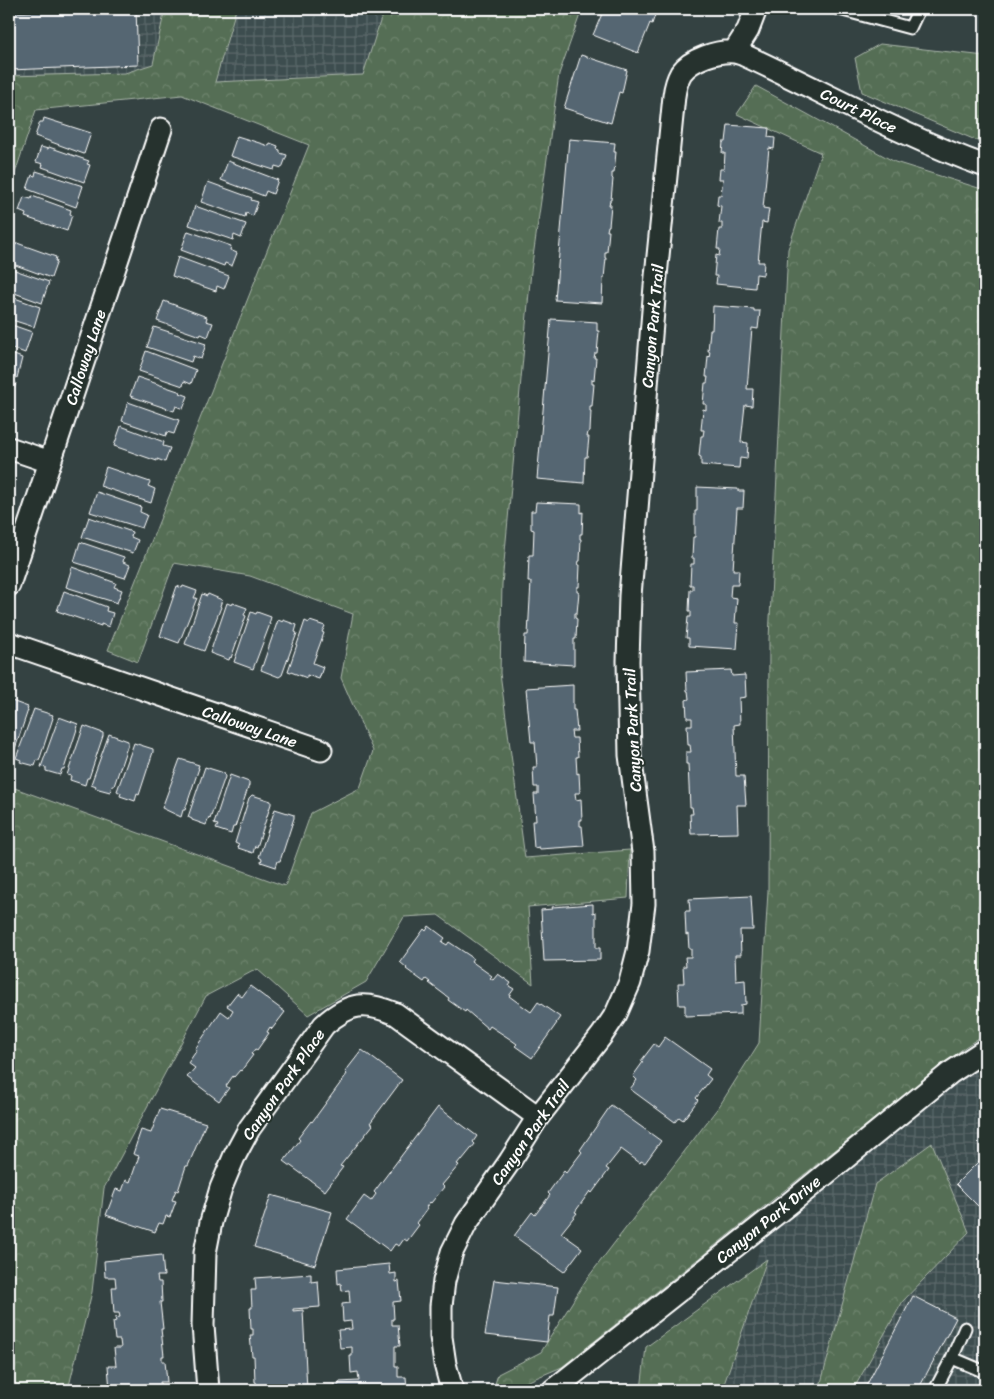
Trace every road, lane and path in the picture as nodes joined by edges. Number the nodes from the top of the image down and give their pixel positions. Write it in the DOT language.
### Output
graph roads {
  1 [pos="756,9"];
  2 [pos="839,9"];
  3 [pos="919,9"];
  4 [pos="734,52"];
  5 [pos="161,129"];
  6 [pos="985,166"];
  7 [pos="9,448"];
  8 [pos="50,462"];
  9 [pos="9,585"];
  10 [pos="9,643"];
  11 [pos="321,750"];
  12 [pos="985,1050"];
  13 [pos="538,1117"];
  14 [pos="965,1328"];
  15 [pos="952,1358"];
  16 [pos="985,1372"];
  17 [pos="208,1390"];
  18 [pos="452,1390"];
  19 [pos="553,1390"];
  20 [pos="935,1390"];
  1 -- 4 [label="street"];
  2 -- 3 [label="lane"];
  4 -- 6 [label="street, Court Place"];
  4 -- 13 [label="street, Canyon Park Trail"];
  5 -- 8 [label="street, Calloway Lane"];
  7 -- 8 [label="street"];
  8 -- 9 [label="street, Calloway Lane"];
  10 -- 11 [label="street, Calloway Lane"];
  12 -- 19 [label="street, Canyon Park Drive"];
  13 -- 17 [label="street, Canyon Park Place"];
  13 -- 18 [label="street, Canyon Park Trail"];
  14 -- 15 [label="lane"];
  15 -- 16 [label="lane"];
  15 -- 20 [label="lane"];
}
